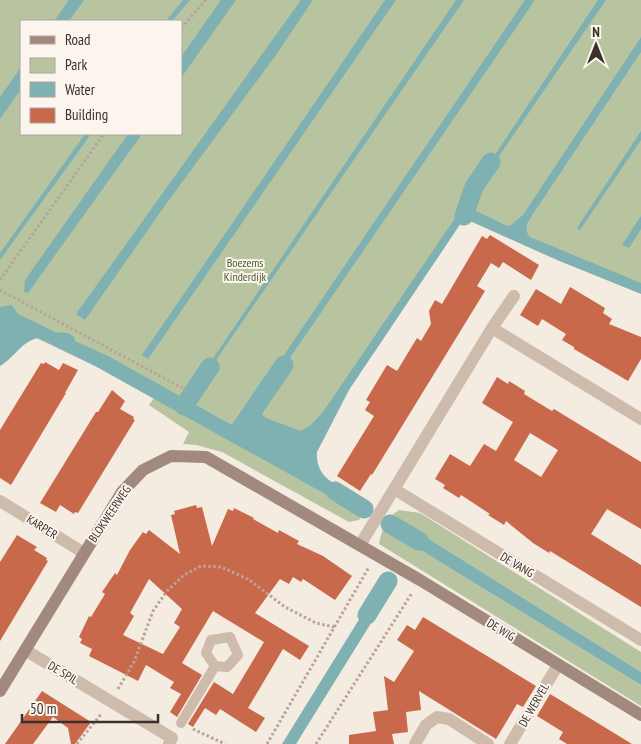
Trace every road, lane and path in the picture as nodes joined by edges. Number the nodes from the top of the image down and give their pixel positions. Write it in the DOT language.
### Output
graph roads {
  1 [pos="206,0"];
  2 [pos="182,27"];
  3 [pos="103,135"];
  4 [pos="0,280"];
  5 [pos="0,290"];
  6 [pos="514,296"];
  7 [pos="492,328"];
  8 [pos="186,390"];
  9 [pos="641,419"];
  10 [pos="394,489"];
  11 [pos="0,501"];
  12 [pos="360,545"];
  13 [pos="84,553"];
  14 [pos="376,555"];
  15 [pos="420,580"];
  16 [pos="334,627"];
  17 [pos="641,640"];
  18 [pos="25,650"];
  19 [pos="558,665"];
  20 [pos="215,666"];
  21 [pos="0,691"];
  22 [pos="111,702"];
  23 [pos="641,715"];
  24 [pos="181,723"];
  25 [pos="77,744"];
  26 [pos="169,744"];
  27 [pos="225,744"];
  28 [pos="267,744"];
  29 [pos="316,744"];
  30 [pos="415,744"];
  31 [pos="488,744"];
  32 [pos="510,744"];
  1 -- 2 [label="path"];
  3 -- 4 [label="path"];
  5 -- 8 [label="path"];
  6 -- 7 [label="street"];
  7 -- 9 [label="street"];
  7 -- 10 [label="street"];
  10 -- 12 [label="street"];
  10 -- 17 [label="street, DE VANG"];
  11 -- 13 [label="street, KARPER"];
  12 -- 13 [label="street, BLOKWEERWEG"];
  12 -- 14 [label="street, DE WIG"];
  13 -- 18 [label="street, BLOKWEERWEG"];
  14 -- 15 [label="street, DE WIG"];
  14 -- 16 [label="path"];
  15 -- 19 [label="street, DE WIG"];
  15 -- 29 [label="path"];
  16 -- 22 [label="path"];
  16 -- 28 [label="path"];
  18 -- 21 [label="street, BLOKWEERWEG"];
  18 -- 22 [label="street, DE SPIL"];
  19 -- 23 [label="street, DE WIG"];
  19 -- 32 [label="street, DE WERVEL"];
  20 -- 24 [label="lane"];
  22 -- 25 [label="path"];
  22 -- 26 [label="street, DE SPIL"];
  24 -- 27 [label="path"];
  30 -- 31 [label="street"];
}
